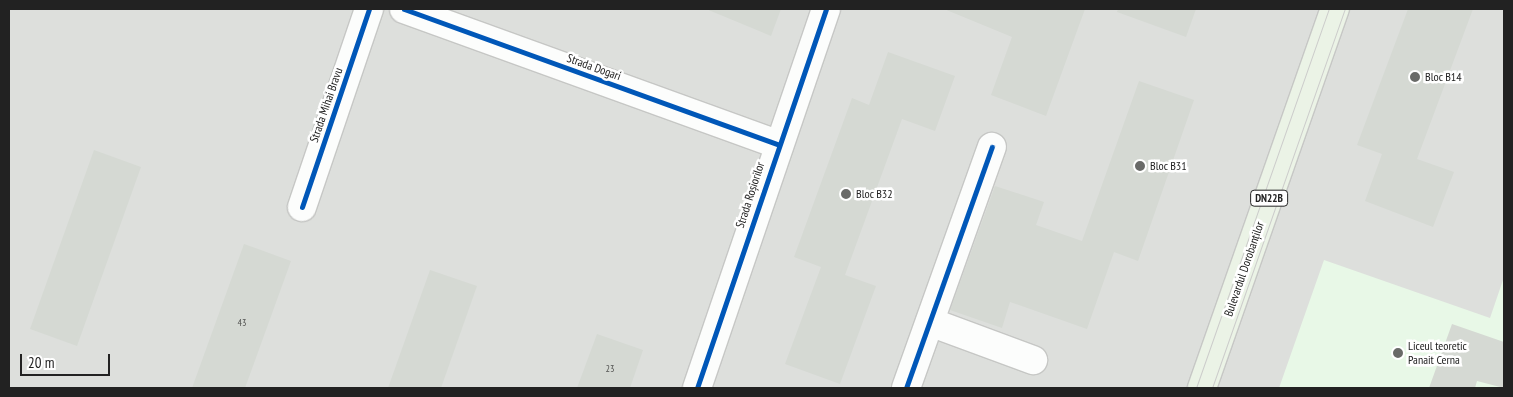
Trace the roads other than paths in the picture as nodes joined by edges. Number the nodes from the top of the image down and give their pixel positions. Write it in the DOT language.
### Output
graph roads {
  1 [pos="369,9"];
  2 [pos="404,9"];
  3 [pos="826,9"];
  4 [pos="1336,9"];
  5 [pos="777,144"];
  6 [pos="992,147"];
  7 [pos="302,208"];
  8 [pos="930,322"];
  9 [pos="1033,360"];
  10 [pos="704,386"];
  11 [pos="906,388"];
  12 [pos="1202,388"];
  1 -- 7 [label="street, Strada Mihai Bravu"];
  2 -- 5 [label="street, Strada Dogari"];
  3 -- 5 [label="street, Strada Roșiorilor"];
  4 -- 12 [label="main road, Bulevardul Dorobanților / DN22B"];
  5 -- 10 [label="street, Strada Roșiorilor"];
  6 -- 8 [label="street"];
  8 -- 9 [label="street"];
  8 -- 11 [label="street"];
}
